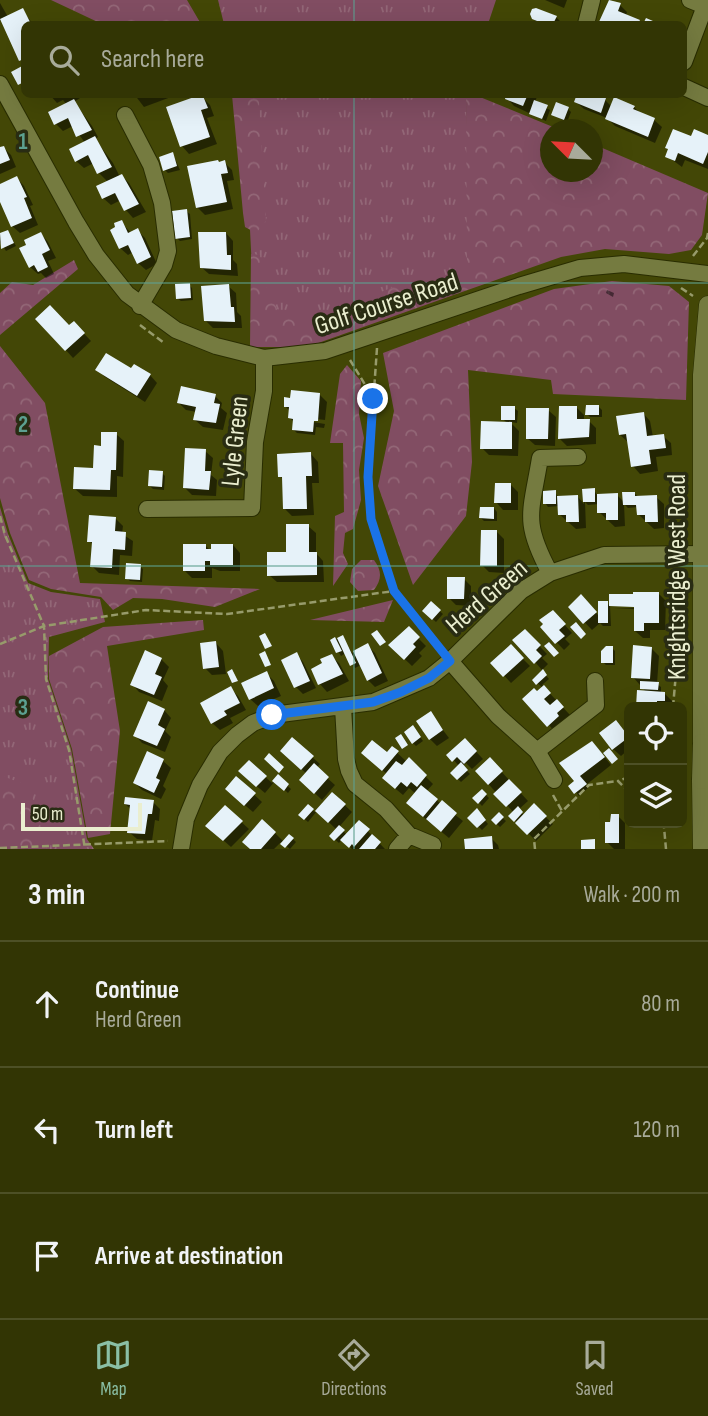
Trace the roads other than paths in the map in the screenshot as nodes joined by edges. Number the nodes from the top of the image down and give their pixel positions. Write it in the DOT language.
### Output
graph roads {
  1 [pos="592,0"];
  2 [pos="701,4"];
  3 [pos="587,21"];
  4 [pos="687,52"];
  5 [pos="1,86"];
  6 [pos="687,88"];
  7 [pos="708,98"];
  8 [pos="125,115"];
  9 [pos="708,274"];
  10 [pos="140,306"];
  11 [pos="708,306"];
  12 [pos="264,358"];
  13 [pos="578,457"];
  14 [pos="147,509"];
  15 [pos="702,554"];
  16 [pos="550,573"];
  17 [pos="450,661"];
  18 [pos="595,681"];
  19 [pos="343,707"];
  20 [pos="537,751"];
  21 [pos="554,780"];
  22 [pos="409,835"];
  23 [pos="182,845"];
  24 [pos="433,845"];
  25 [pos="397,849"];
  26 [pos="702,849"];
  1 -- 3 [label="street"];
  2 -- 4 [label="street"];
  5 -- 10 [label="street, Golf Course Road"];
  6 -- 7 [label="street"];
  8 -- 10 [label="street"];
  9 -- 12 [label="street, Golf Course Road"];
  10 -- 12 [label="street, Golf Course Road"];
  11 -- 15 [label="street, Knightsridge West Road"];
  12 -- 14 [label="street, Lyle Green"];
  13 -- 16 [label="street, Herd Green"];
  15 -- 16 [label="street, Herd Green"];
  15 -- 26 [label="street, Knightsridge West Road, bridge"];
  16 -- 17 [label="street, Herd Green"];
  17 -- 19 [label="street, Herd Green"];
  17 -- 20 [label="street"];
  18 -- 20 [label="street"];
  19 -- 22 [label="street"];
  19 -- 23 [label="street, Herd Green"];
  20 -- 21 [label="street"];
  22 -- 24 [label="street"];
  22 -- 25 [label="street"];
}
